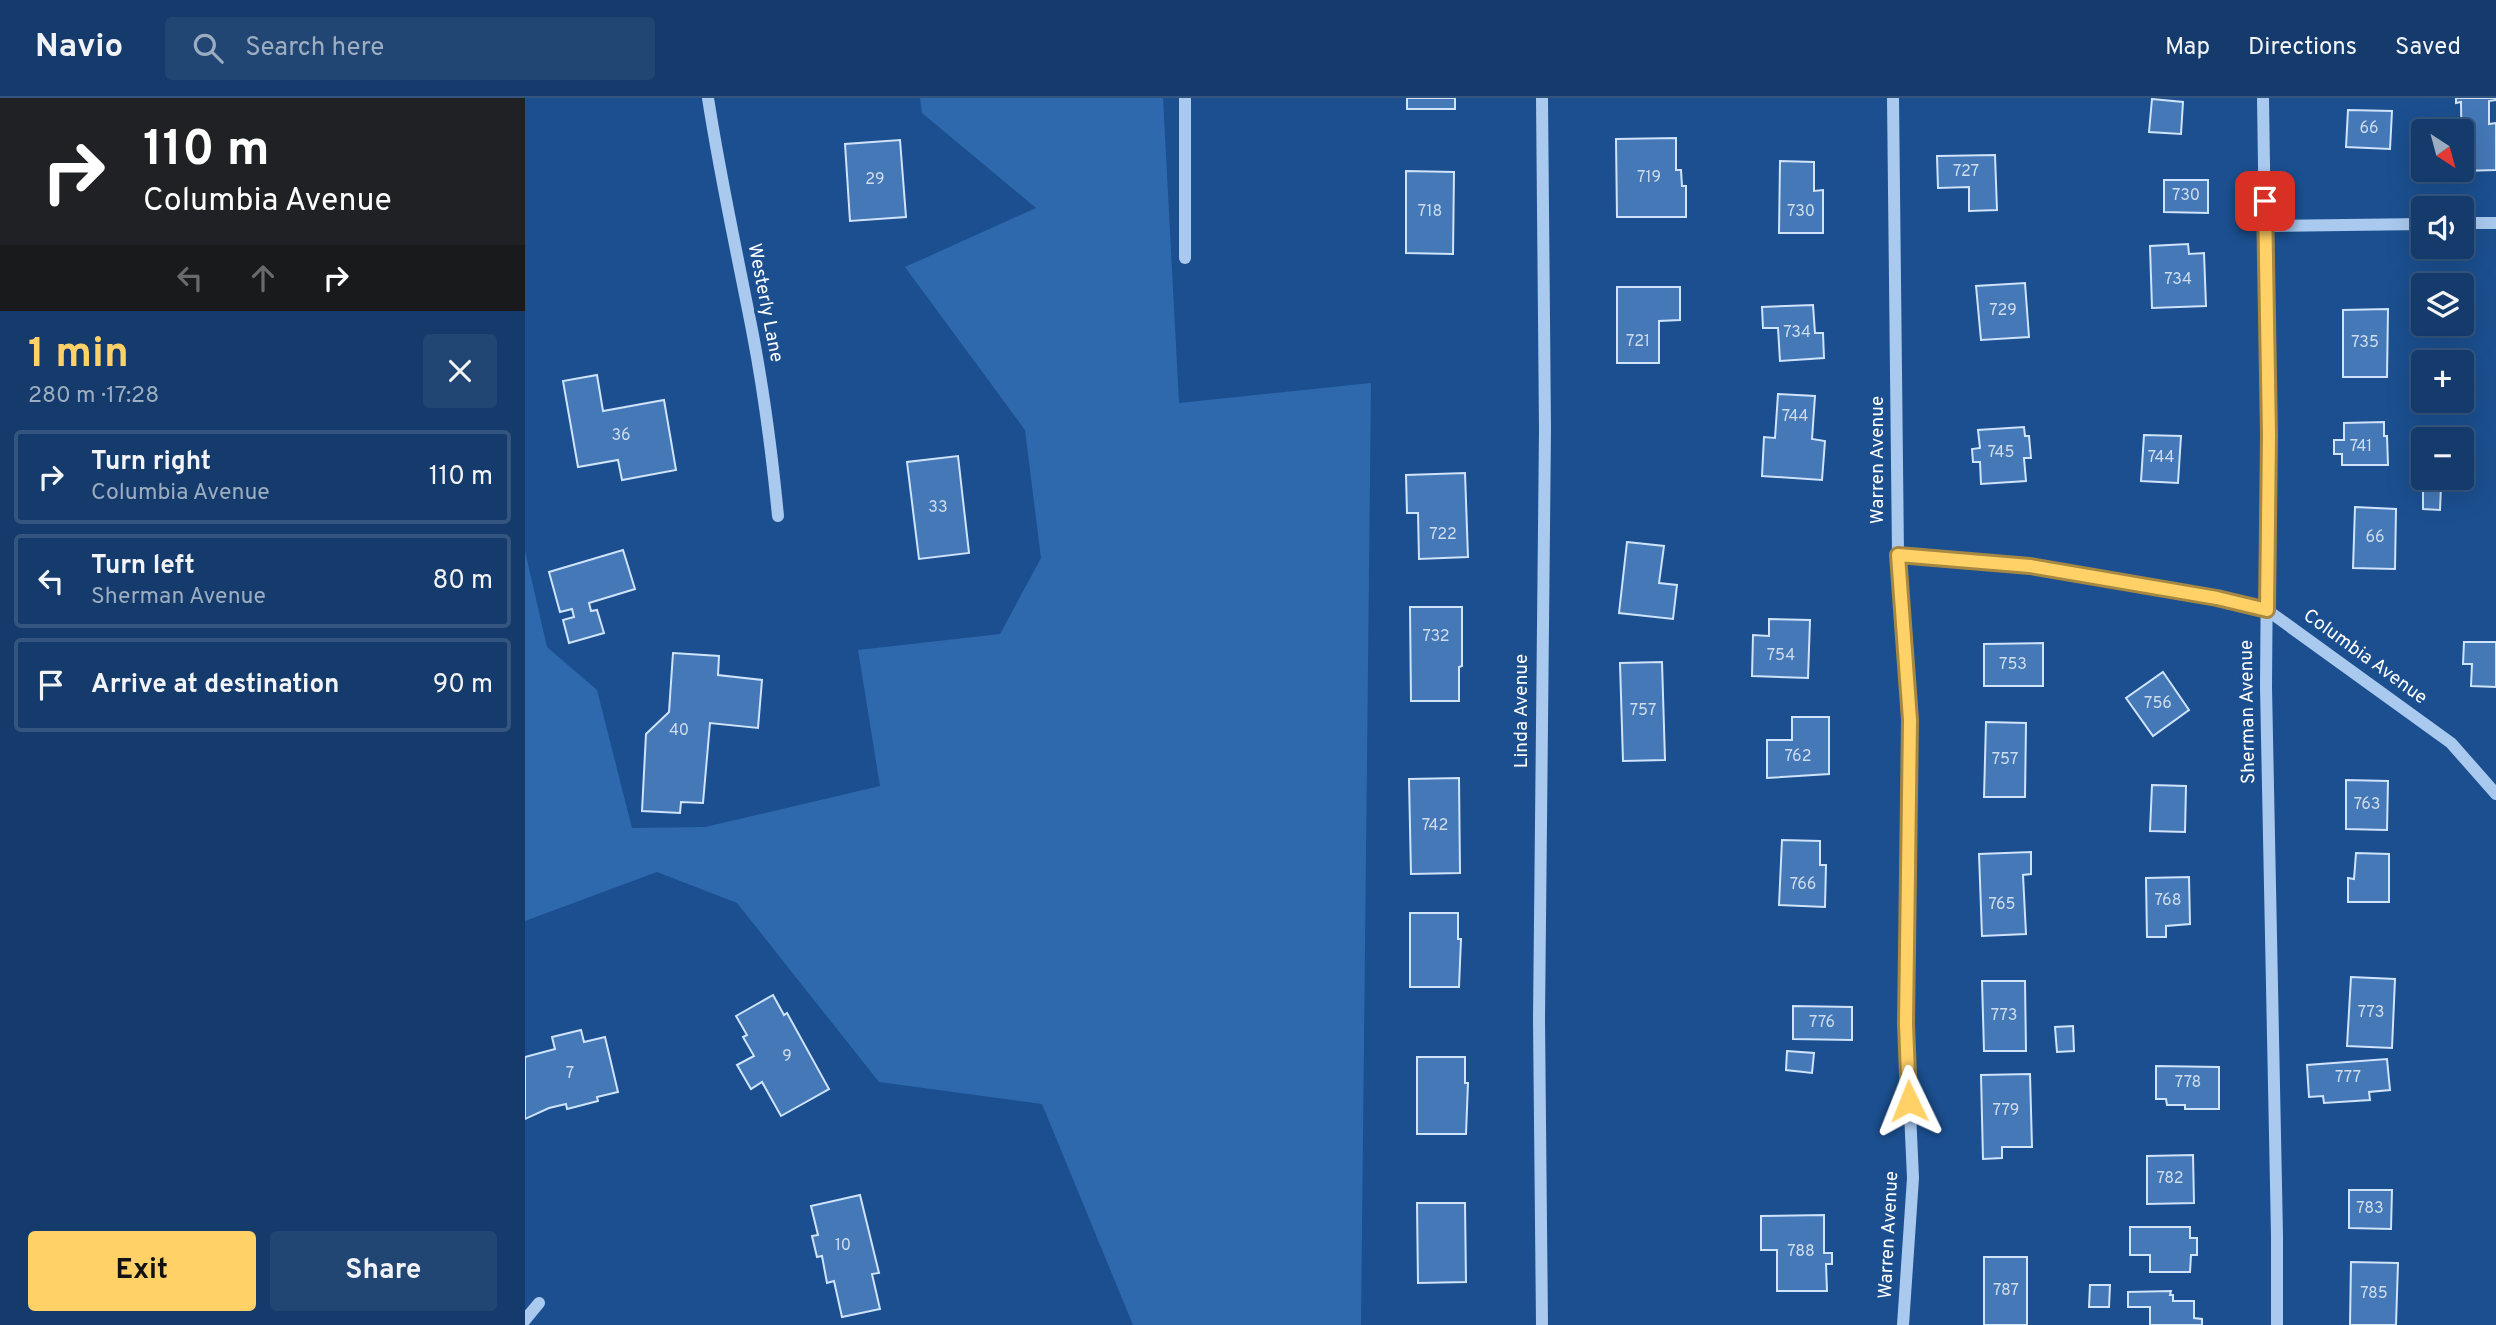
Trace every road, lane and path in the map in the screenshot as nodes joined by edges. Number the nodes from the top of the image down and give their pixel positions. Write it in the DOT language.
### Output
graph roads {
  1 [pos="708,98"];
  2 [pos="1185,98"];
  3 [pos="1542,98"];
  4 [pos="1893,98"];
  5 [pos="2263,98"];
  6 [pos="2474,223"];
  7 [pos="2496,223"];
  8 [pos="2411,224"];
  9 [pos="2266,226"];
  10 [pos="1185,258"];
  11 [pos="778,516"];
  12 [pos="1898,555"];
  13 [pos="2267,610"];
  14 [pos="2496,794"];
  15 [pos="539,1303"];
  16 [pos="525,1320"];
  17 [pos="1542,1325"];
  18 [pos="1903,1325"];
  19 [pos="2277,1325"];
  1 -- 11 [label="street, Westerly Lane"];
  2 -- 10 [label="street"];
  3 -- 17 [label="street, Linda Avenue"];
  4 -- 12 [label="street, Warren Avenue"];
  5 -- 9 [label="street, Sherman Avenue"];
  6 -- 7 [label="street"];
  8 -- 9 [label="street"];
  9 -- 13 [label="street, Sherman Avenue"];
  12 -- 13 [label="street, Columbia Avenue"];
  12 -- 18 [label="street, Warren Avenue"];
  13 -- 14 [label="street, Columbia Avenue"];
  13 -- 19 [label="street, Sherman Avenue"];
  15 -- 16 [label="street"];
}
